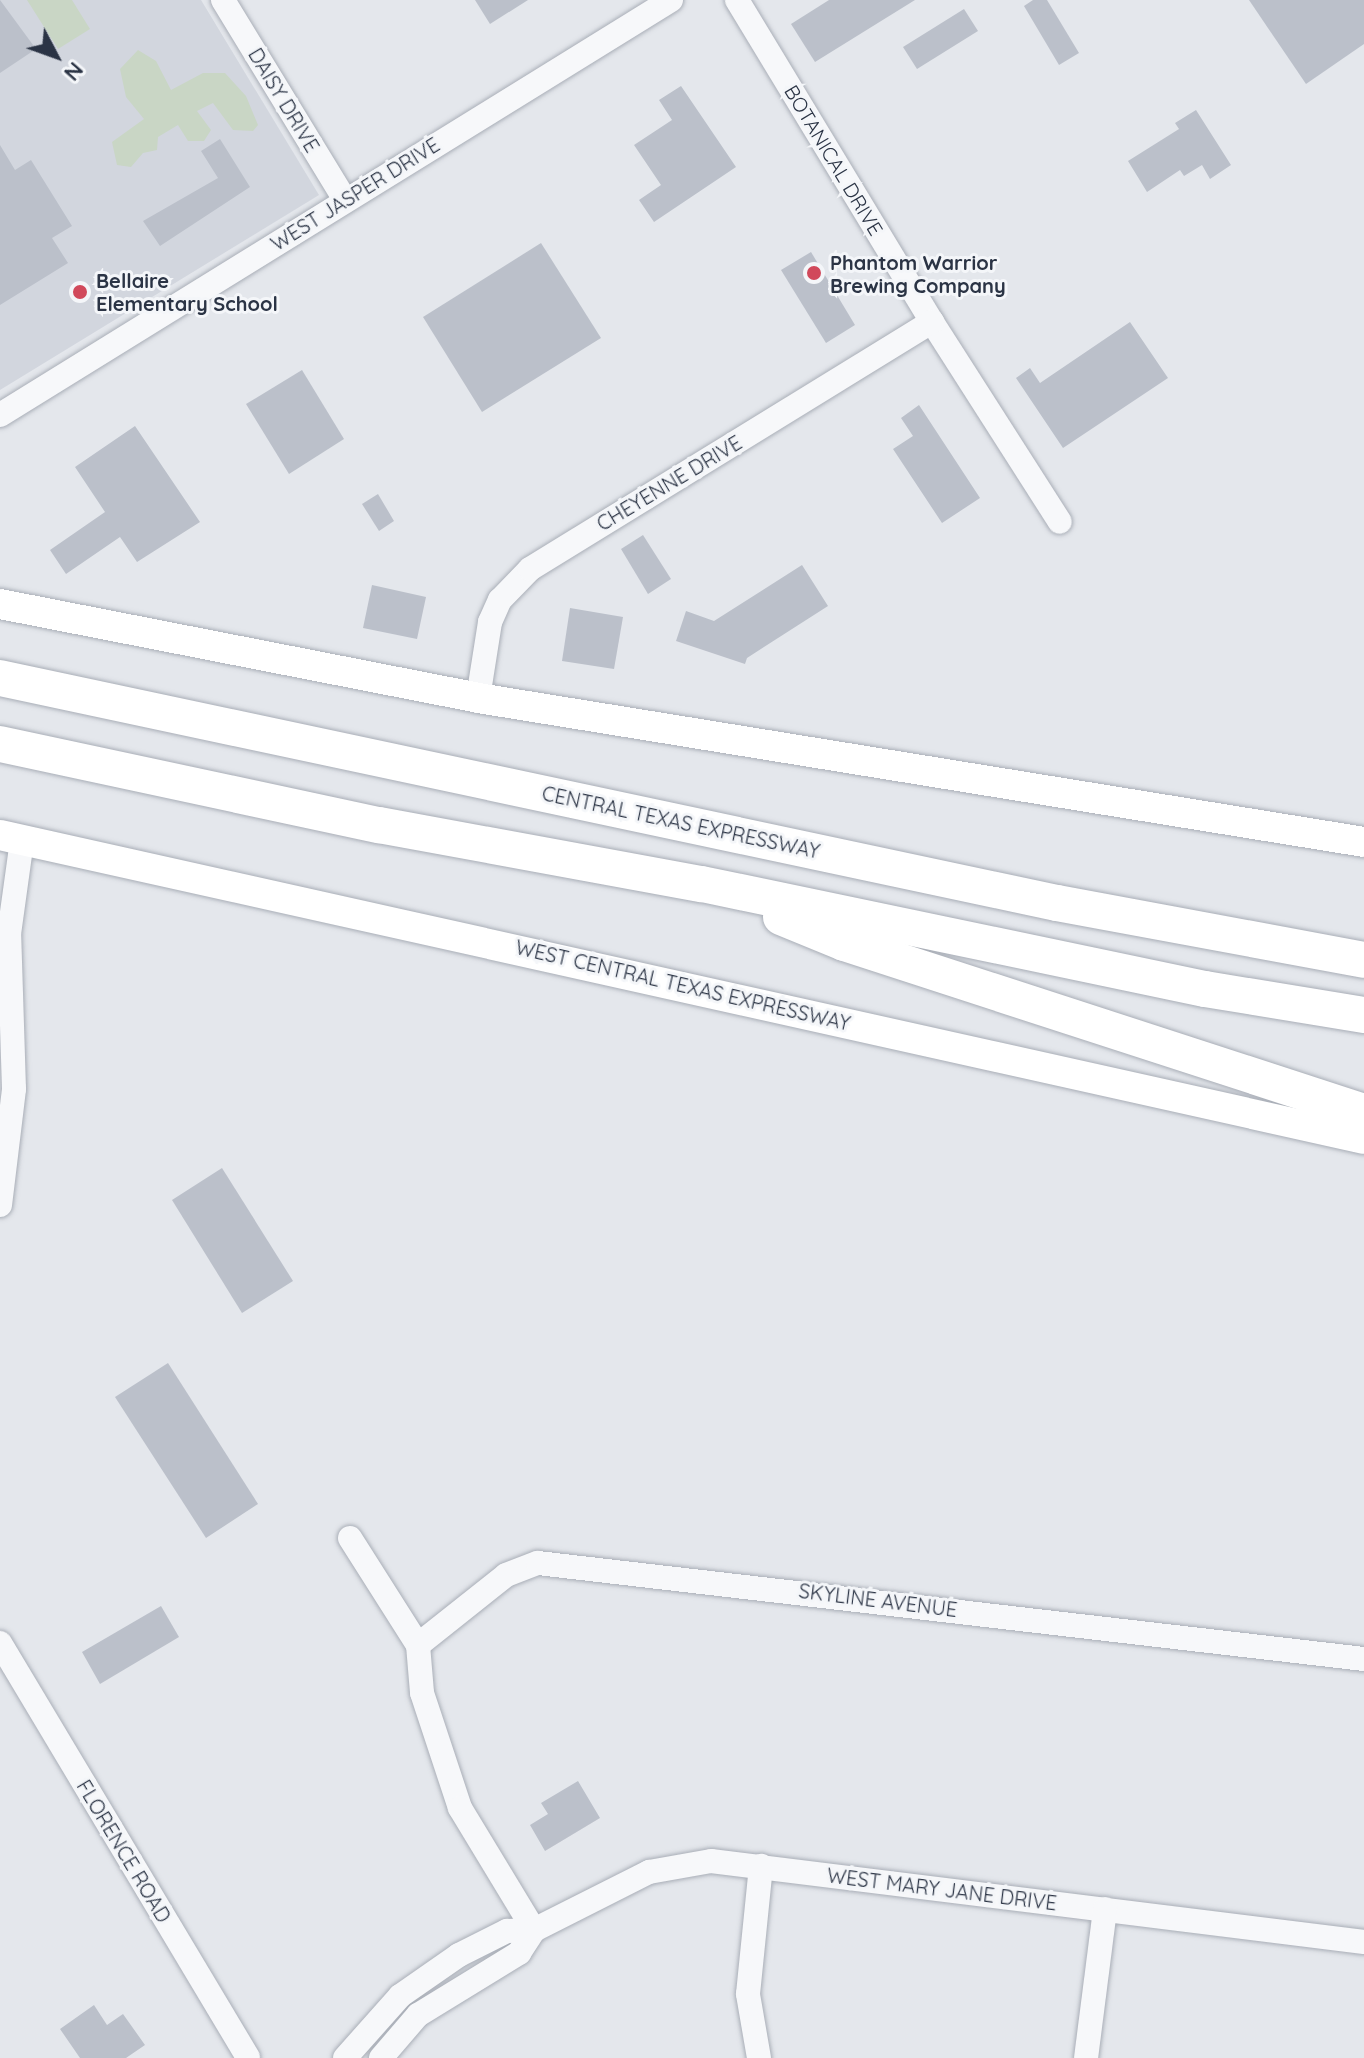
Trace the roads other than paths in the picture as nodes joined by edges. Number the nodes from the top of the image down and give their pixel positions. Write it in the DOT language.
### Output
graph roads {
  1 [pos="223,0"];
  2 [pos="671,0"];
  3 [pos="737,0"];
  4 [pos="345,200"];
  5 [pos="932,322"];
  6 [pos="0,415"];
  7 [pos="1060,522"];
  8 [pos="0,604"];
  9 [pos="0,678"];
  10 [pos="478,698"];
  11 [pos="0,744"];
  12 [pos="11,837"];
  13 [pos="1364,842"];
  14 [pos="702,884"];
  15 [pos="1364,940"];
  16 [pos="1294,949"];
  17 [pos="1364,960"];
  18 [pos="1364,1015"];
  19 [pos="1364,1112"];
  20 [pos="1364,1139"];
  21 [pos="0,1205"];
  22 [pos="350,1538"];
  23 [pos="0,1643"];
  24 [pos="418,1645"];
  25 [pos="1364,1659"];
  26 [pos="761,1866"];
  27 [pos="1105,1909"];
  28 [pos="534,1930"];
  29 [pos="1364,1942"];
  30 [pos="400,1996"];
  31 [pos="418,2015"];
  32 [pos="248,2058"];
  33 [pos="345,2058"];
  34 [pos="381,2058"];
  35 [pos="759,2058"];
  36 [pos="1086,2058"];
  1 -- 4 [label="street, DAISY DRIVE"];
  2 -- 4 [label="street, WEST JASPER DRIVE"];
  3 -- 5 [label="street, BOTANICAL DRIVE"];
  4 -- 6 [label="street, WEST JASPER DRIVE"];
  5 -- 7 [label="street, BOTANICAL DRIVE"];
  5 -- 10 [label="street, CHEYENNE DRIVE"];
  8 -- 10 [label="main road"];
  9 -- 16 [label="highway, CENTRAL TEXAS EXPRESSWAY"];
  10 -- 13 [label="main road"];
  11 -- 14 [label="highway"];
  12 -- 20 [label="main road, WEST CENTRAL TEXAS EXPRESSWAY"];
  12 -- 21 [label="street"];
  14 -- 18 [label="highway"];
  14 -- 19 [label="highway"];
  15 -- 16 [label="highway"];
  16 -- 17 [label="highway, CENTRAL TEXAS EXPRESSWAY"];
  22 -- 24 [label="street"];
  23 -- 32 [label="street, FLORENCE ROAD"];
  24 -- 25 [label="street, SKYLINE AVENUE"];
  24 -- 28 [label="street"];
  26 -- 27 [label="street, WEST MARY JANE DRIVE"];
  26 -- 28 [label="street, WEST MARY JANE DRIVE"];
  26 -- 35 [label="street"];
  27 -- 29 [label="street, WEST MARY JANE DRIVE"];
  27 -- 36 [label="street"];
  28 -- 30 [label="street, WEST MARY JANE DRIVE"];
  28 -- 31 [label="street, WEST MARY JANE DRIVE"];
  30 -- 31 [label="street"];
  30 -- 33 [label="street, WEST MARY JANE DRIVE"];
  31 -- 34 [label="street, WEST MARY JANE DRIVE"];
}
